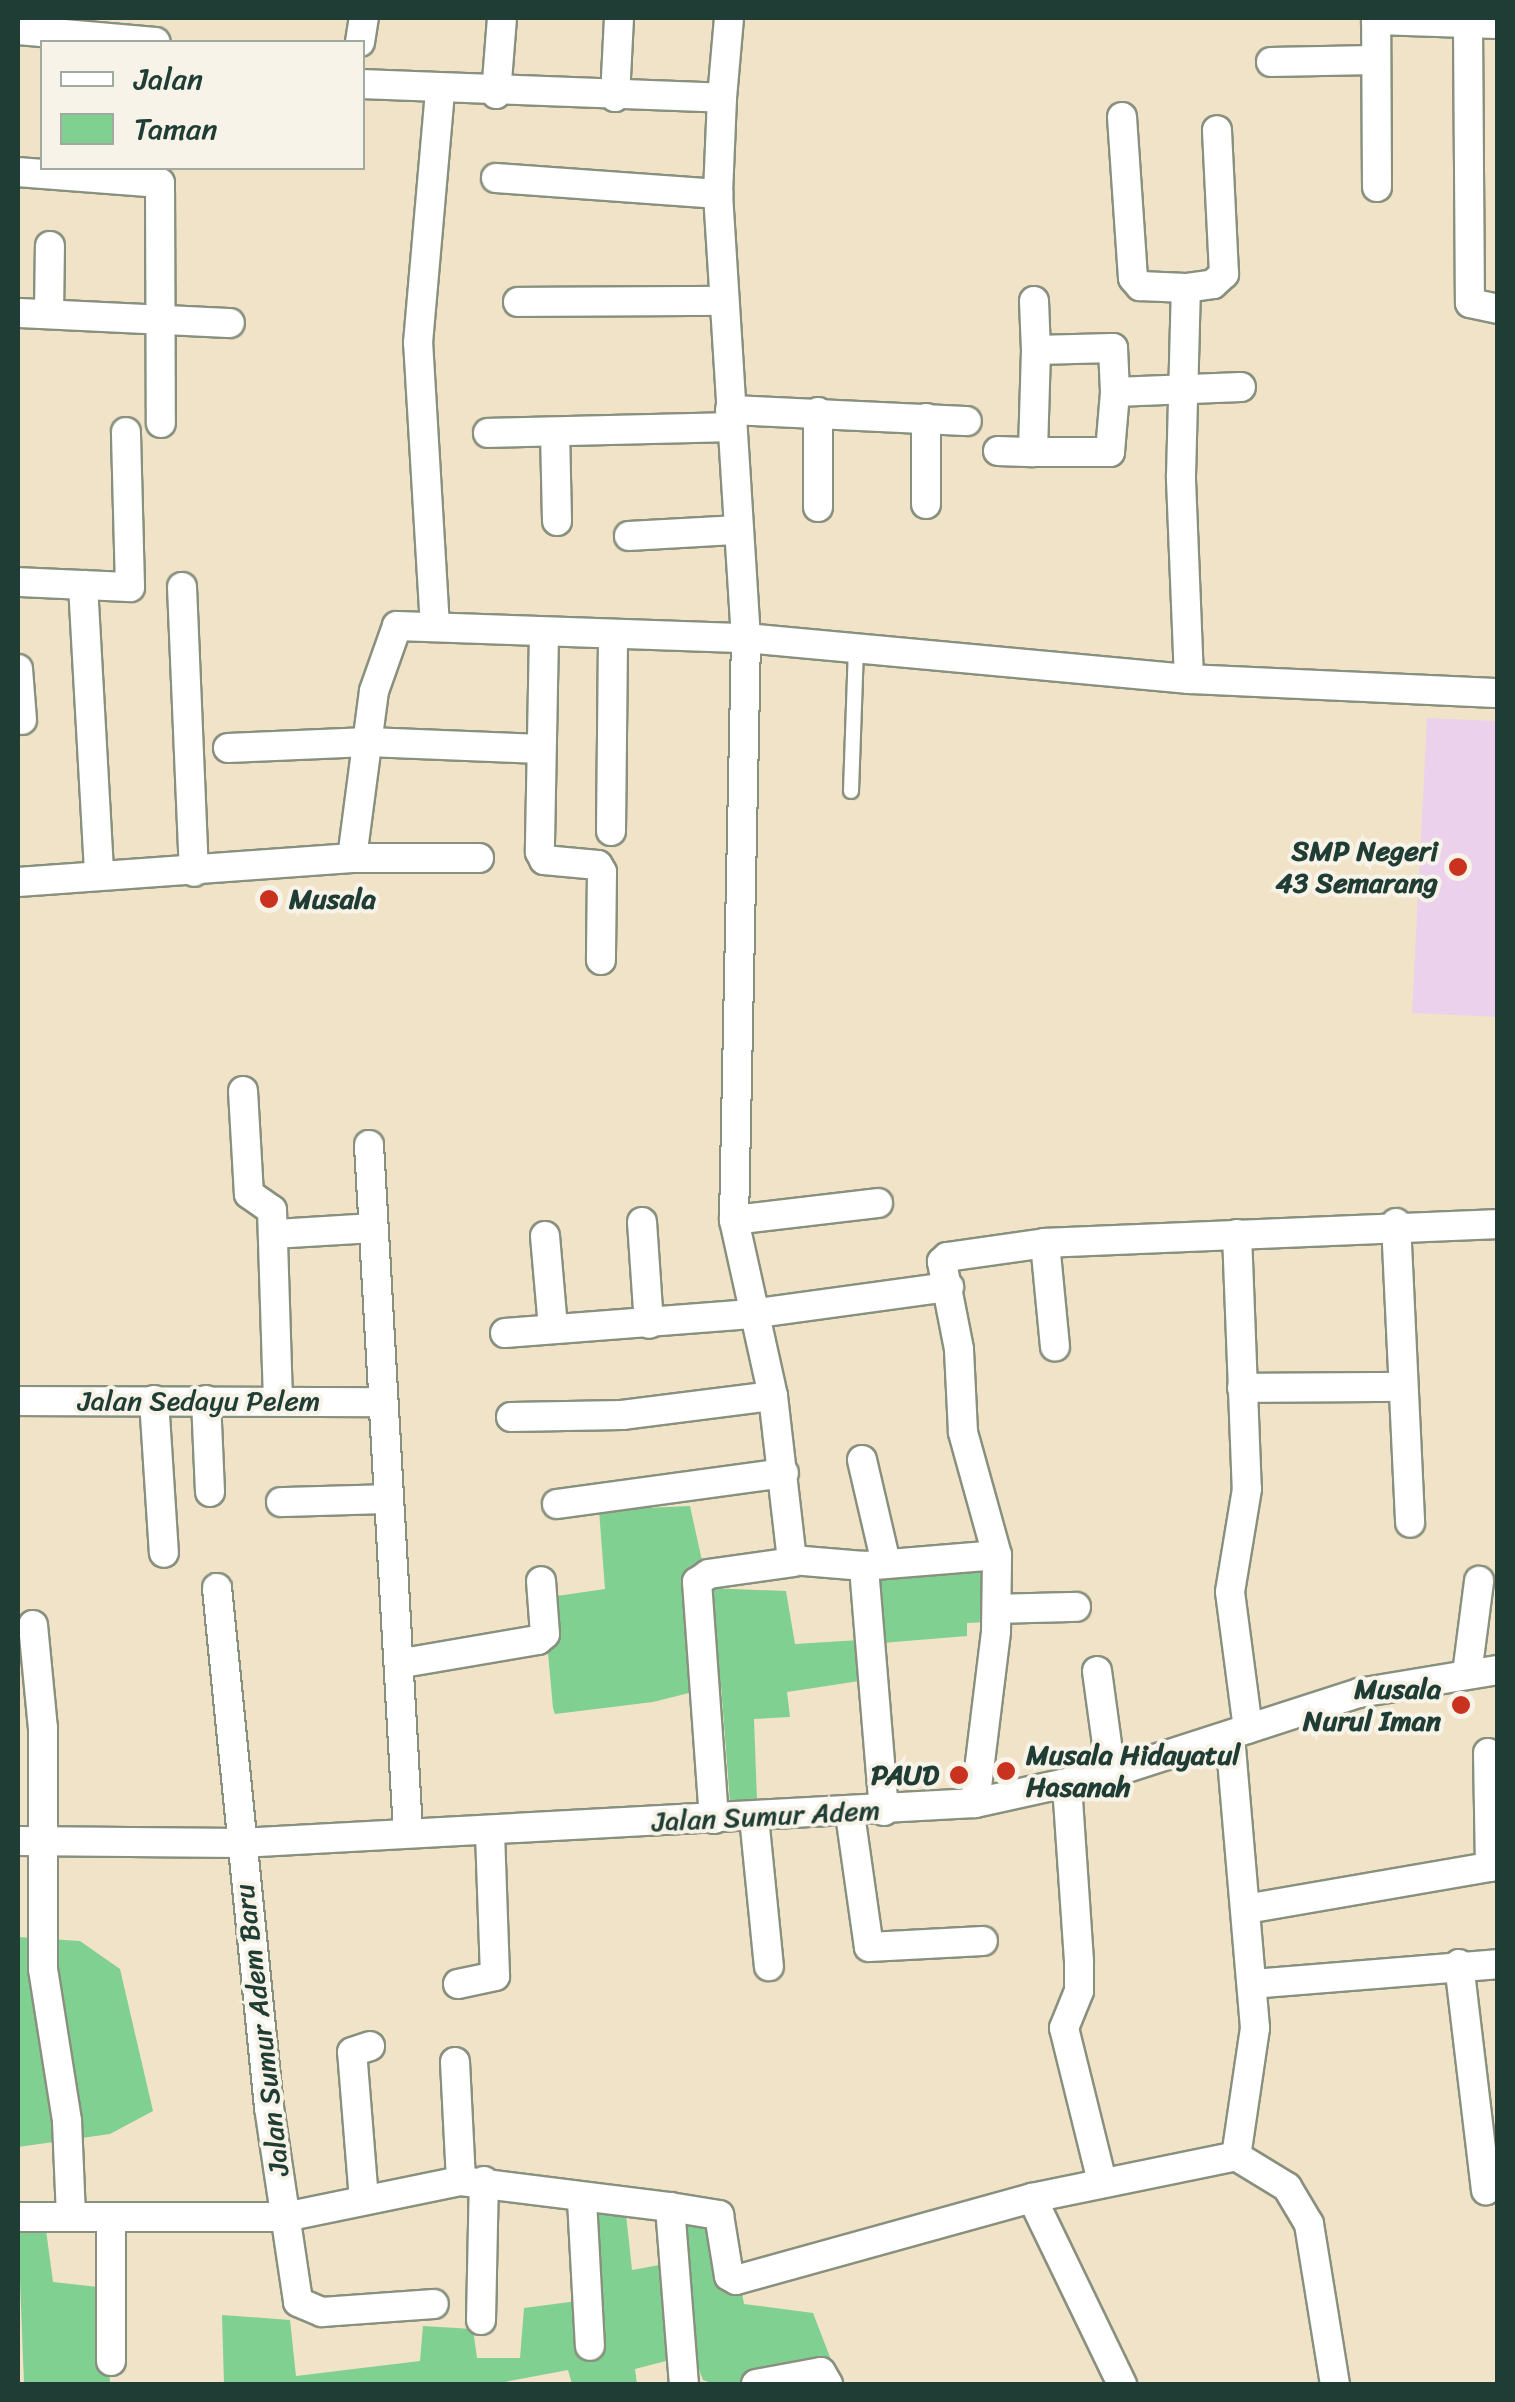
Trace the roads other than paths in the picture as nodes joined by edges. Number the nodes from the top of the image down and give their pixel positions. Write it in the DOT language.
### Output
graph roads {
  1 [pos="502,18"];
  2 [pos="619,18"];
  3 [pos="728,18"];
  4 [pos="1376,19"];
  5 [pos="1498,24"];
  6 [pos="1468,25"];
  7 [pos="18,30"];
  8 [pos="138,33"];
  9 [pos="1374,60"];
  10 [pos="1271,62"];
  11 [pos="365,84"];
  12 [pos="440,91"];
  13 [pos="496,94"];
  14 [pos="615,96"];
  15 [pos="722,98"];
  16 [pos="1122,117"];
  17 [pos="1216,130"];
  18 [pos="18,172"];
  19 [pos="496,178"];
  20 [pos="1377,187"];
  21 [pos="718,194"];
  22 [pos="50,246"];
  23 [pos="1186,288"];
  24 [pos="1034,301"];
  25 [pos="518,302"];
  26 [pos="724,302"];
  27 [pos="1498,309"];
  28 [pos="18,314"];
  29 [pos="49,314"];
  30 [pos="162,318"];
  31 [pos="230,323"];
  32 [pos="1036,350"];
  33 [pos="1242,387"];
  34 [pos="1187,389"];
  35 [pos="1114,392"];
  36 [pos="818,412"];
  37 [pos="926,418"];
  38 [pos="731,419"];
  39 [pos="967,421"];
  40 [pos="160,424"];
  41 [pos="126,432"];
  42 [pos="555,432"];
  43 [pos="488,433"];
  44 [pos="998,451"];
  45 [pos="1033,452"];
  46 [pos="926,504"];
  47 [pos="818,507"];
  48 [pos="558,521"];
  49 [pos="738,530"];
  50 [pos="629,536"];
  51 [pos="18,582"];
  52 [pos="84,585"];
  53 [pos="182,587"];
  54 [pos="434,621"];
  55 [pos="544,634"];
  56 [pos="613,634"];
  57 [pos="746,638"];
  58 [pos="856,649"];
  59 [pos="18,669"];
  60 [pos="1189,679"];
  61 [pos="1498,693"];
  62 [pos="22,720"];
  63 [pos="368,742"];
  64 [pos="228,748"];
  65 [pos="541,749"];
  66 [pos="851,790"];
  67 [pos="611,831"];
  68 [pos="352,858"];
  69 [pos="480,858"];
  70 [pos="194,872"];
  71 [pos="99,876"];
  72 [pos="18,882"];
  73 [pos="601,960"];
  74 [pos="243,1090"];
  75 [pos="369,1145"];
  76 [pos="878,1204"];
  77 [pos="734,1220"];
  78 [pos="642,1222"];
  79 [pos="1396,1223"];
  80 [pos="1498,1224"];
  81 [pos="372,1228"];
  82 [pos="274,1234"];
  83 [pos="1237,1234"];
  84 [pos="545,1236"];
  85 [pos="1045,1243"];
  86 [pos="949,1287"];
  87 [pos="751,1314"];
  88 [pos="649,1324"];
  89 [pos="553,1328"];
  90 [pos="505,1333"];
  91 [pos="1055,1347"];
  92 [pos="1400,1387"];
  93 [pos="1242,1388"];
  94 [pos="773,1396"];
  95 [pos="154,1400"];
  96 [pos="206,1400"];
  97 [pos="278,1400"];
  98 [pos="18,1401"];
  99 [pos="380,1402"];
  100 [pos="512,1417"];
  101 [pos="862,1460"];
  102 [pos="784,1473"];
  103 [pos="210,1492"];
  104 [pos="388,1499"];
  105 [pos="281,1502"];
  106 [pos="557,1504"];
  107 [pos="1410,1523"];
  108 [pos="164,1553"];
  109 [pos="997,1555"];
  110 [pos="793,1562"];
  111 [pos="875,1564"];
  112 [pos="541,1581"];
  113 [pos="1479,1581"];
  114 [pos="217,1588"];
  115 [pos="1076,1607"];
  116 [pos="997,1609"];
  117 [pos="32,1626"];
  118 [pos="402,1662"];
  119 [pos="1498,1670"];
  120 [pos="1097,1671"];
  121 [pos="1467,1674"];
  122 [pos="1239,1733"];
  123 [pos="1488,1753"];
  124 [pos="1111,1773"];
  125 [pos="1067,1785"];
  126 [pos="975,1803"];
  127 [pos="884,1811"];
  128 [pos="850,1814"];
  129 [pos="754,1818"];
  130 [pos="714,1819"];
  131 [pos="490,1830"];
  132 [pos="408,1832"];
  133 [pos="28,1842"];
  134 [pos="240,1843"];
  135 [pos="1246,1909"];
  136 [pos="983,1942"];
  137 [pos="1458,1964"];
  138 [pos="1498,1964"];
  139 [pos="769,1966"];
  140 [pos="458,1984"];
  141 [pos="1252,1984"];
  142 [pos="370,2046"];
  143 [pos="455,2062"];
  144 [pos="1236,2156"];
  145 [pos="472,2181"];
  146 [pos="1102,2182"];
  147 [pos="1486,2190"];
  148 [pos="1032,2198"];
  149 [pos="364,2200"];
  150 [pos="582,2200"];
  151 [pos="670,2206"];
  152 [pos="18,2217"];
  153 [pos="71,2217"];
  154 [pos="285,2217"];
  155 [pos="112,2219"];
  156 [pos="434,2304"];
  157 [pos="481,2320"];
  158 [pos="590,2346"];
  159 [pos="111,2361"];
  160 [pos="684,2384"];
  161 [pos="756,2384"];
  162 [pos="828,2384"];
  163 [pos="1122,2384"];
  164 [pos="1335,2384"];
  1 -- 13 [label="street"];
  2 -- 14 [label="street"];
  3 -- 15 [label="street"];
  4 -- 6 [label="street"];
  4 -- 9 [label="street"];
  5 -- 6 [label="street"];
  6 -- 27 [label="street"];
  7 -- 8 [label="street"];
  9 -- 10 [label="street"];
  9 -- 20 [label="street"];
  11 -- 12 [label="street"];
  12 -- 13 [label="street"];
  12 -- 54 [label="street"];
  13 -- 14 [label="street"];
  14 -- 15 [label="street"];
  15 -- 21 [label="street"];
  16 -- 23 [label="street"];
  17 -- 23 [label="street"];
  18 -- 30 [label="street"];
  19 -- 21 [label="street"];
  21 -- 26 [label="street"];
  22 -- 29 [label="street"];
  23 -- 34 [label="street"];
  24 -- 32 [label="street"];
  25 -- 26 [label="street"];
  26 -- 38 [label="street"];
  28 -- 29 [label="street"];
  29 -- 30 [label="street"];
  30 -- 31 [label="street"];
  30 -- 40 [label="street"];
  32 -- 35 [label="street"];
  32 -- 45 [label="street"];
  33 -- 34 [label="street"];
  34 -- 35 [label="street"];
  34 -- 60 [label="street"];
  35 -- 45 [label="street"];
  36 -- 37 [label="street"];
  36 -- 38 [label="street"];
  36 -- 47 [label="street"];
  37 -- 39 [label="street"];
  37 -- 46 [label="street"];
  38 -- 42 [label="street"];
  38 -- 49 [label="street"];
  41 -- 52 [label="street"];
  42 -- 43 [label="street"];
  42 -- 48 [label="street"];
  44 -- 45 [label="street"];
  49 -- 50 [label="street"];
  49 -- 57 [label="street"];
  51 -- 52 [label="street"];
  52 -- 71 [label="street"];
  53 -- 70 [label="street"];
  54 -- 55 [label="street"];
  54 -- 63 [label="street"];
  55 -- 56 [label="street"];
  55 -- 65 [label="street"];
  56 -- 57 [label="street"];
  56 -- 67 [label="street"];
  57 -- 58 [label="street"];
  57 -- 77 [label="street"];
  58 -- 60 [label="street"];
  58 -- 66 [label="lane"];
  59 -- 62 [label="street"];
  60 -- 61 [label="street"];
  63 -- 64 [label="street"];
  63 -- 65 [label="street"];
  63 -- 68 [label="street"];
  65 -- 73 [label="street"];
  68 -- 69 [label="street"];
  68 -- 70 [label="street"];
  70 -- 71 [label="street"];
  71 -- 72 [label="street"];
  74 -- 82 [label="street"];
  75 -- 81 [label="street"];
  76 -- 77 [label="street"];
  77 -- 87 [label="street"];
  78 -- 88 [label="street"];
  79 -- 80 [label="street"];
  79 -- 83 [label="street"];
  79 -- 92 [label="street"];
  81 -- 82 [label="street"];
  81 -- 99 [label="street"];
  82 -- 97 [label="street"];
  83 -- 85 [label="street"];
  83 -- 93 [label="street"];
  84 -- 89 [label="street"];
  85 -- 86 [label="street"];
  85 -- 91 [label="street"];
  86 -- 87 [label="street"];
  86 -- 109 [label="street"];
  87 -- 88 [label="street"];
  87 -- 94 [label="street"];
  88 -- 89 [label="street"];
  89 -- 90 [label="street"];
  92 -- 93 [label="street"];
  92 -- 107 [label="street"];
  93 -- 122 [label="street"];
  94 -- 100 [label="street"];
  94 -- 102 [label="street"];
  95 -- 96 [label="street, Jalan Sedayu Pelem"];
  95 -- 98 [label="street, Jalan Sedayu Pelem"];
  95 -- 108 [label="street"];
  96 -- 97 [label="street, Jalan Sedayu Pelem"];
  96 -- 103 [label="street"];
  97 -- 99 [label="street, Jalan Sedayu Pelem"];
  99 -- 104 [label="street"];
  101 -- 111 [label="street"];
  102 -- 106 [label="street"];
  102 -- 110 [label="street"];
  104 -- 105 [label="street"];
  104 -- 118 [label="street"];
  109 -- 111 [label="street"];
  109 -- 116 [label="street"];
  110 -- 111 [label="street"];
  110 -- 130 [label="street"];
  111 -- 127 [label="street"];
  112 -- 118 [label="street"];
  113 -- 121 [label="street"];
  114 -- 134 [label="street, Jalan Sumur Adem Baru"];
  115 -- 116 [label="street"];
  116 -- 126 [label="street"];
  117 -- 133 [label="street"];
  118 -- 132 [label="street"];
  119 -- 121 [label="street, Jalan Sumur Adem"];
  120 -- 124 [label="street"];
  121 -- 122 [label="street, Jalan Sumur Adem"];
  122 -- 124 [label="street, Jalan Sumur Adem"];
  122 -- 135 [label="street"];
  123 -- 135 [label="street"];
  124 -- 125 [label="street, Jalan Sumur Adem"];
  125 -- 126 [label="street, Jalan Sumur Adem"];
  125 -- 146 [label="street"];
  126 -- 127 [label="street, Jalan Sumur Adem"];
  127 -- 128 [label="street, Jalan Sumur Adem"];
  128 -- 129 [label="street, Jalan Sumur Adem"];
  128 -- 136 [label="street"];
  129 -- 130 [label="street, Jalan Sumur Adem"];
  129 -- 139 [label="street"];
  130 -- 131 [label="street, Jalan Sumur Adem"];
  131 -- 132 [label="street, Jalan Sumur Adem"];
  131 -- 140 [label="street"];
  132 -- 134 [label="street, Jalan Sumur Adem"];
  133 -- 134 [label="street, Jalan Sumur Adem"];
  133 -- 153 [label="street"];
  134 -- 154 [label="street, Jalan Sumur Adem Baru"];
  135 -- 141 [label="street"];
  137 -- 138 [label="street"];
  137 -- 141 [label="street"];
  137 -- 147 [label="street"];
  141 -- 144 [label="street"];
  142 -- 149 [label="street"];
  143 -- 145 [label="street"];
  144 -- 146 [label="street"];
  144 -- 164 [label="street"];
  145 -- 149 [label="street, Jalan Sumur Adem Baru"];
  145 -- 150 [label="street, Jalan Sumur Adem Baru"];
  145 -- 157 [label="street"];
  146 -- 148 [label="street"];
  148 -- 151 [label="street, Jalan Sumur Adem Baru"];
  148 -- 163 [label="street"];
  149 -- 154 [label="street, Jalan Sumur Adem Baru"];
  150 -- 151 [label="street, Jalan Sumur Adem Baru"];
  150 -- 158 [label="street"];
  151 -- 160 [label="street"];
  152 -- 153 [label="street, Jalan Sumur Adem Baru"];
  153 -- 155 [label="street, Jalan Sumur Adem Baru"];
  154 -- 155 [label="street, Jalan Sumur Adem Baru"];
  154 -- 156 [label="street"];
  155 -- 159 [label="street"];
  161 -- 162 [label="street"];
}
